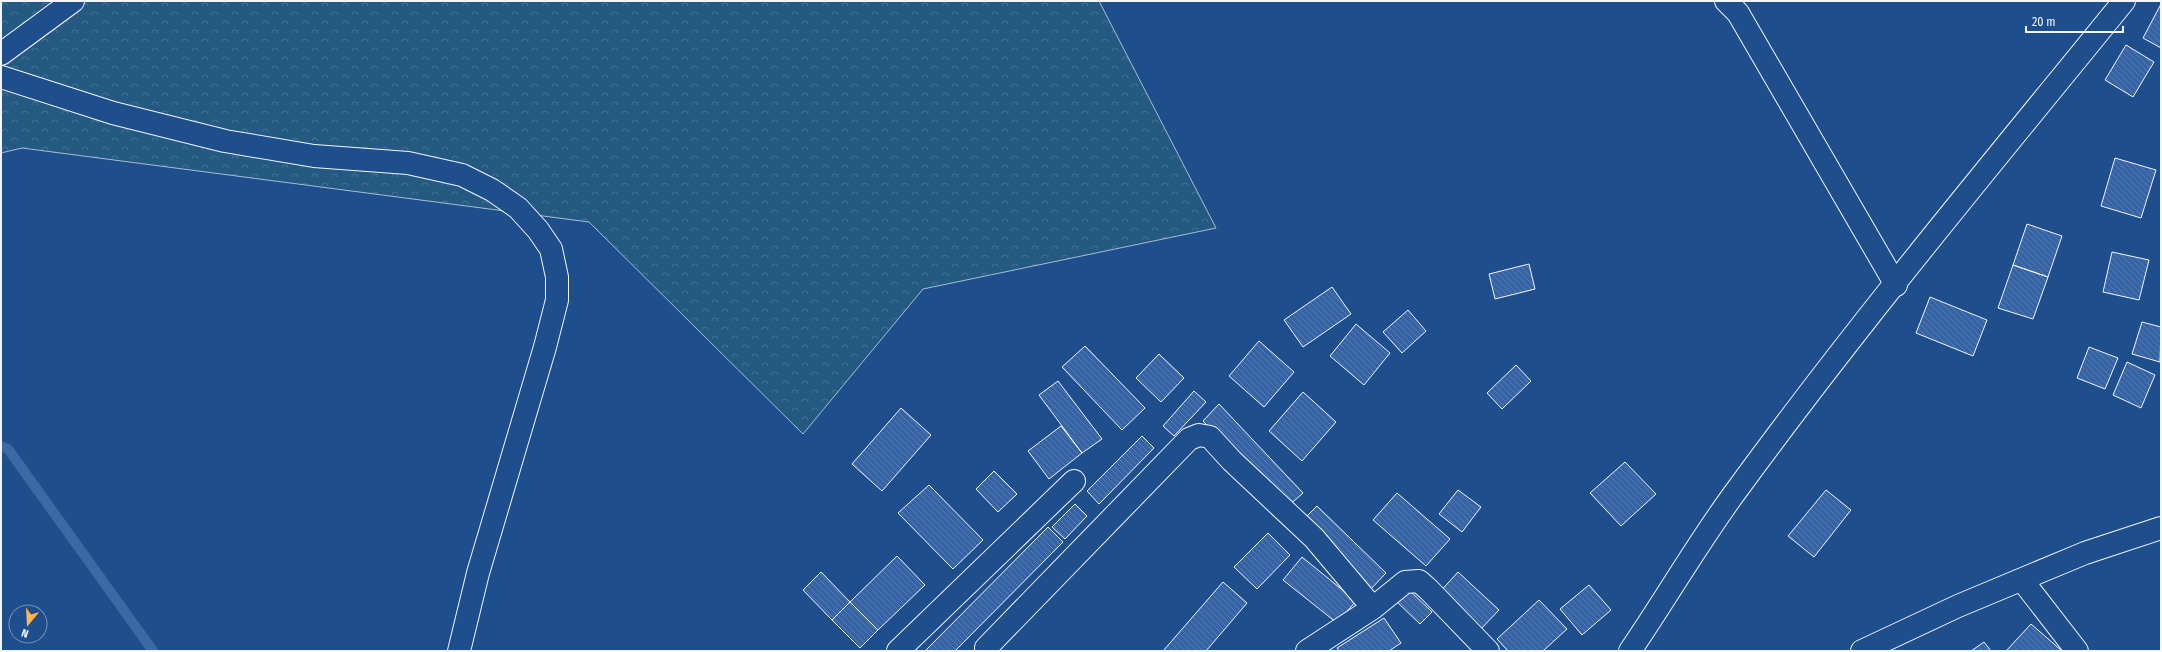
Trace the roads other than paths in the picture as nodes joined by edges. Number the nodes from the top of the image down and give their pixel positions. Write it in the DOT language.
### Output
graph roads {
  1 [pos="73,1"];
  2 [pos="1726,1"];
  3 [pos="2124,1"];
  4 [pos="1,54"];
  5 [pos="1,77"];
  6 [pos="1896,284"];
  7 [pos="1074,481"];
  8 [pos="2161,528"];
  9 [pos="2022,580"];
  10 [pos="1373,608"];
  11 [pos="986,648"];
  12 [pos="459,651"];
  13 [pos="898,651"];
  14 [pos="1307,651"];
  15 [pos="1488,651"];
  16 [pos="1630,651"];
  17 [pos="1862,651"];
  18 [pos="2077,651"];
  1 -- 4 [label="street"];
  2 -- 6 [label="street"];
  3 -- 6 [label="street"];
  5 -- 12 [label="street"];
  6 -- 16 [label="street"];
  7 -- 13 [label="street"];
  8 -- 9 [label="street"];
  9 -- 17 [label="street"];
  9 -- 18 [label="street"];
  10 -- 11 [label="street"];
  10 -- 14 [label="street"];
  10 -- 15 [label="street"];
}
